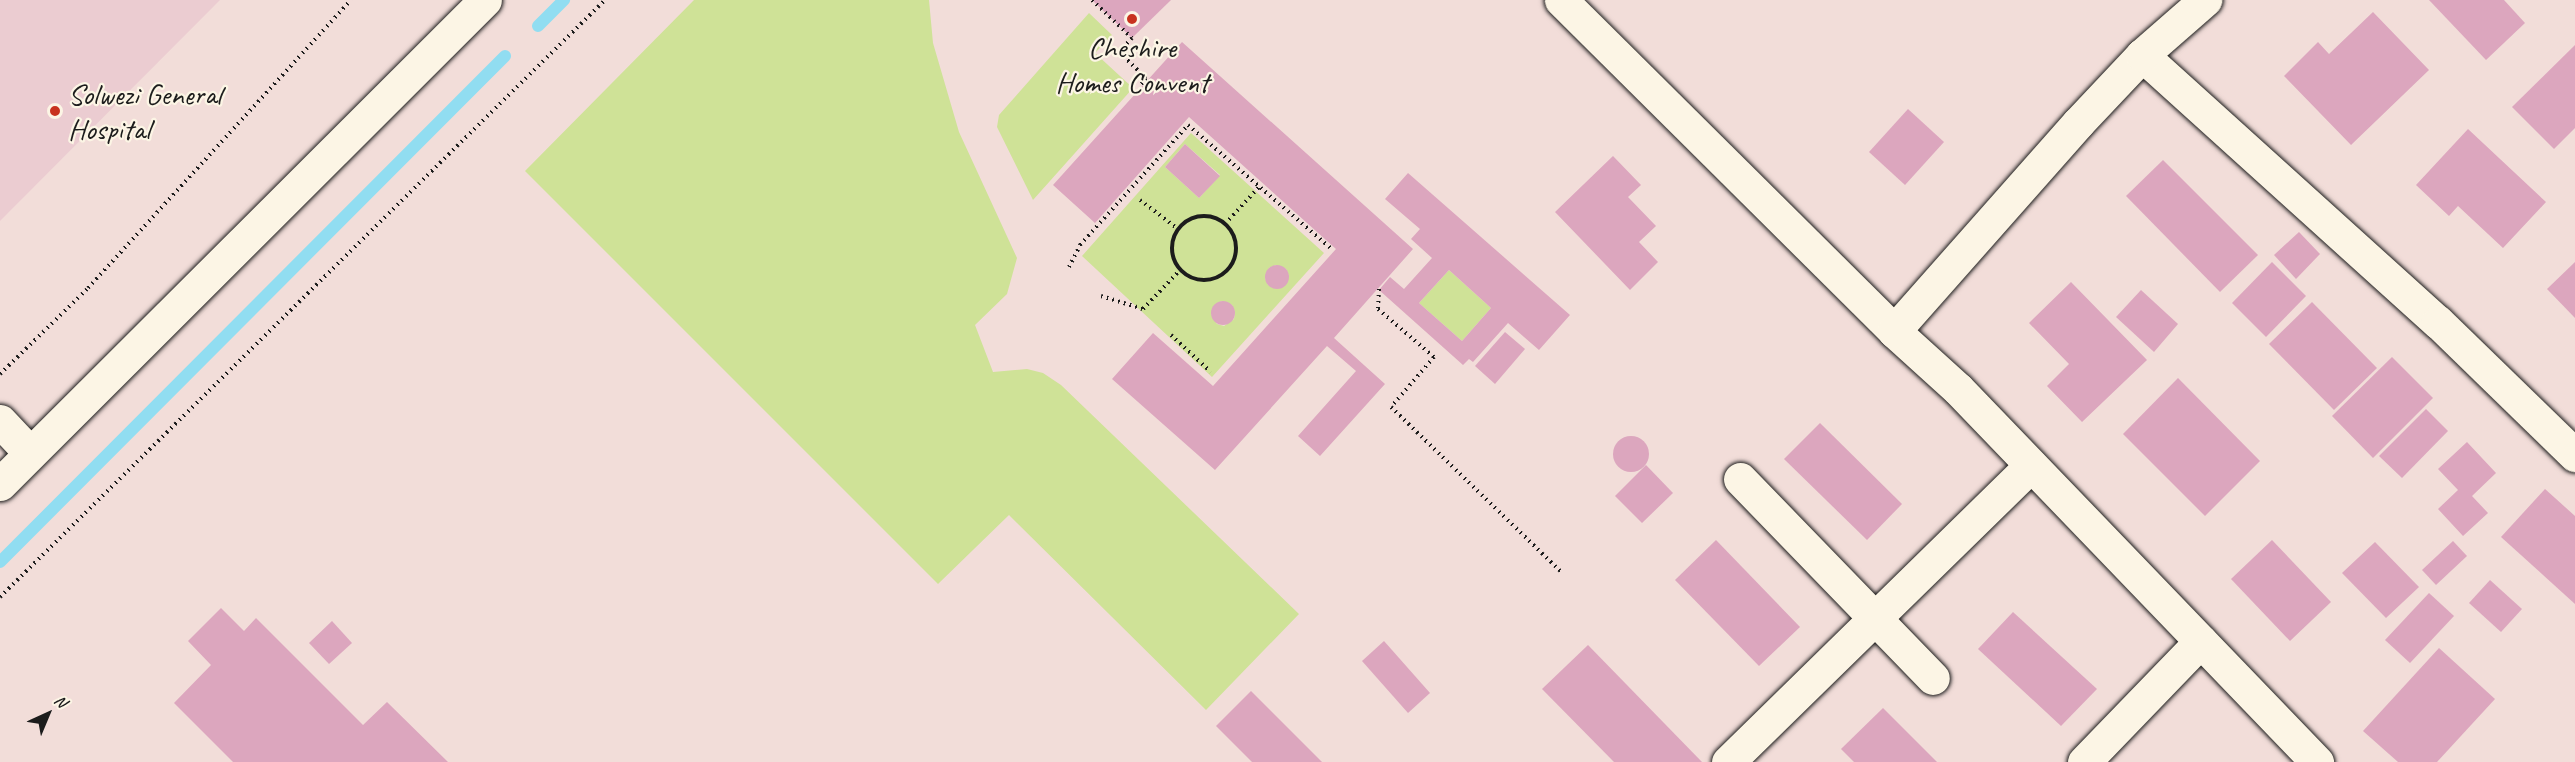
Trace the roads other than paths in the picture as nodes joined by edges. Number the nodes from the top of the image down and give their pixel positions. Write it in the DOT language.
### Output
graph roads {
  1 [pos="485,0"];
  2 [pos="1561,0"];
  3 [pos="2205,0"];
  4 [pos="2142,55"];
  5 [pos="1894,331"];
  6 [pos="0,421"];
  7 [pos="30,453"];
  8 [pos="2575,455"];
  9 [pos="2031,465"];
  10 [pos="1740,479"];
  11 [pos="0,484"];
  12 [pos="1872,619"];
  13 [pos="2201,641"];
  14 [pos="1933,678"];
  15 [pos="1728,762"];
  16 [pos="2084,762"];
  17 [pos="2317,762"];
  1 -- 7 [label="street"];
  2 -- 5 [label="street"];
  3 -- 4 [label="street"];
  4 -- 5 [label="street"];
  4 -- 8 [label="street"];
  5 -- 9 [label="street"];
  6 -- 7 [label="street"];
  7 -- 11 [label="street"];
  9 -- 12 [label="street"];
  9 -- 13 [label="street"];
  10 -- 12 [label="street"];
  12 -- 14 [label="street"];
  12 -- 15 [label="street"];
  13 -- 16 [label="street"];
  13 -- 17 [label="street"];
}
